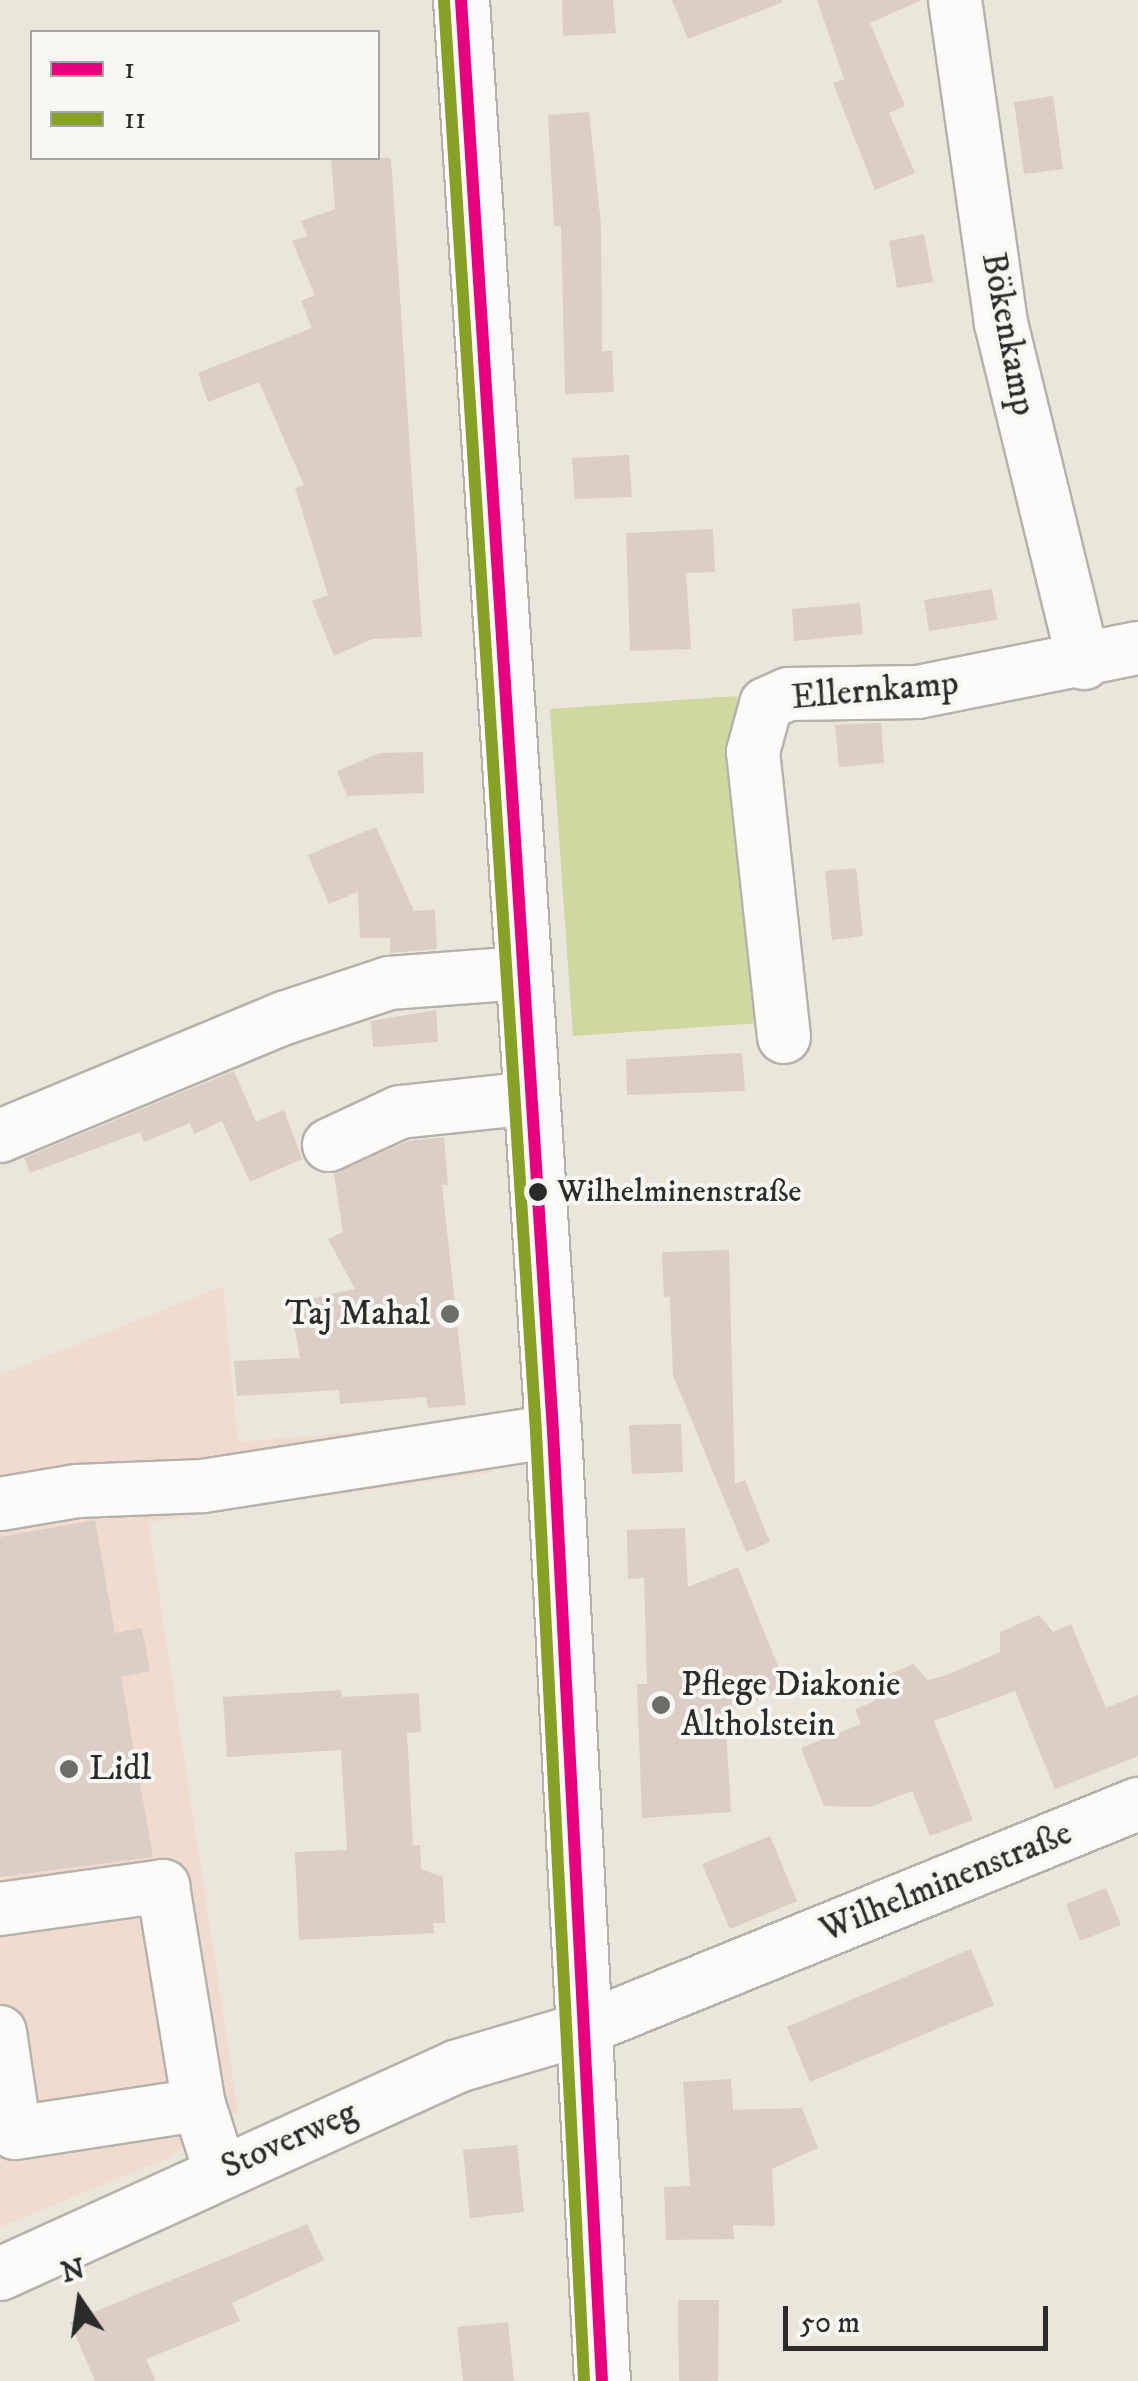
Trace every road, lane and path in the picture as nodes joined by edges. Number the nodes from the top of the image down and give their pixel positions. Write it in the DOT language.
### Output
graph roads {
  1 [pos="460,0"];
  2 [pos="955,0"];
  3 [pos="1138,648"];
  4 [pos="1084,663"];
  5 [pos="522,973"];
  6 [pos="784,1037"];
  7 [pos="530,1098"];
  8 [pos="0,1136"];
  9 [pos="329,1144"];
  10 [pos="553,1431"];
  11 [pos="0,1504"];
  12 [pos="1138,1804"];
  13 [pos="0,1909"];
  14 [pos="586,2028"];
  15 [pos="0,2032"];
  16 [pos="199,2104"];
  17 [pos="220,2170"];
  18 [pos="0,2274"];
  19 [pos="602,2381"];
  1 -- 5 [label="main road"];
  2 -- 4 [label="street, Bökenkamp"];
  3 -- 4 [label="street, Ellernkamp"];
  4 -- 6 [label="street, Ellernkamp"];
  5 -- 7 [label="main road"];
  5 -- 8 [label="street"];
  7 -- 9 [label="street"];
  7 -- 10 [label="main road"];
  10 -- 11 [label="street"];
  10 -- 14 [label="main road"];
  12 -- 14 [label="street, Wilhelminenstraße"];
  13 -- 16 [label="street"];
  14 -- 17 [label="street, Stoverweg"];
  14 -- 19 [label="main road"];
  15 -- 16 [label="street"];
  16 -- 17 [label="street"];
  17 -- 18 [label="street, Stoverweg"];
}
